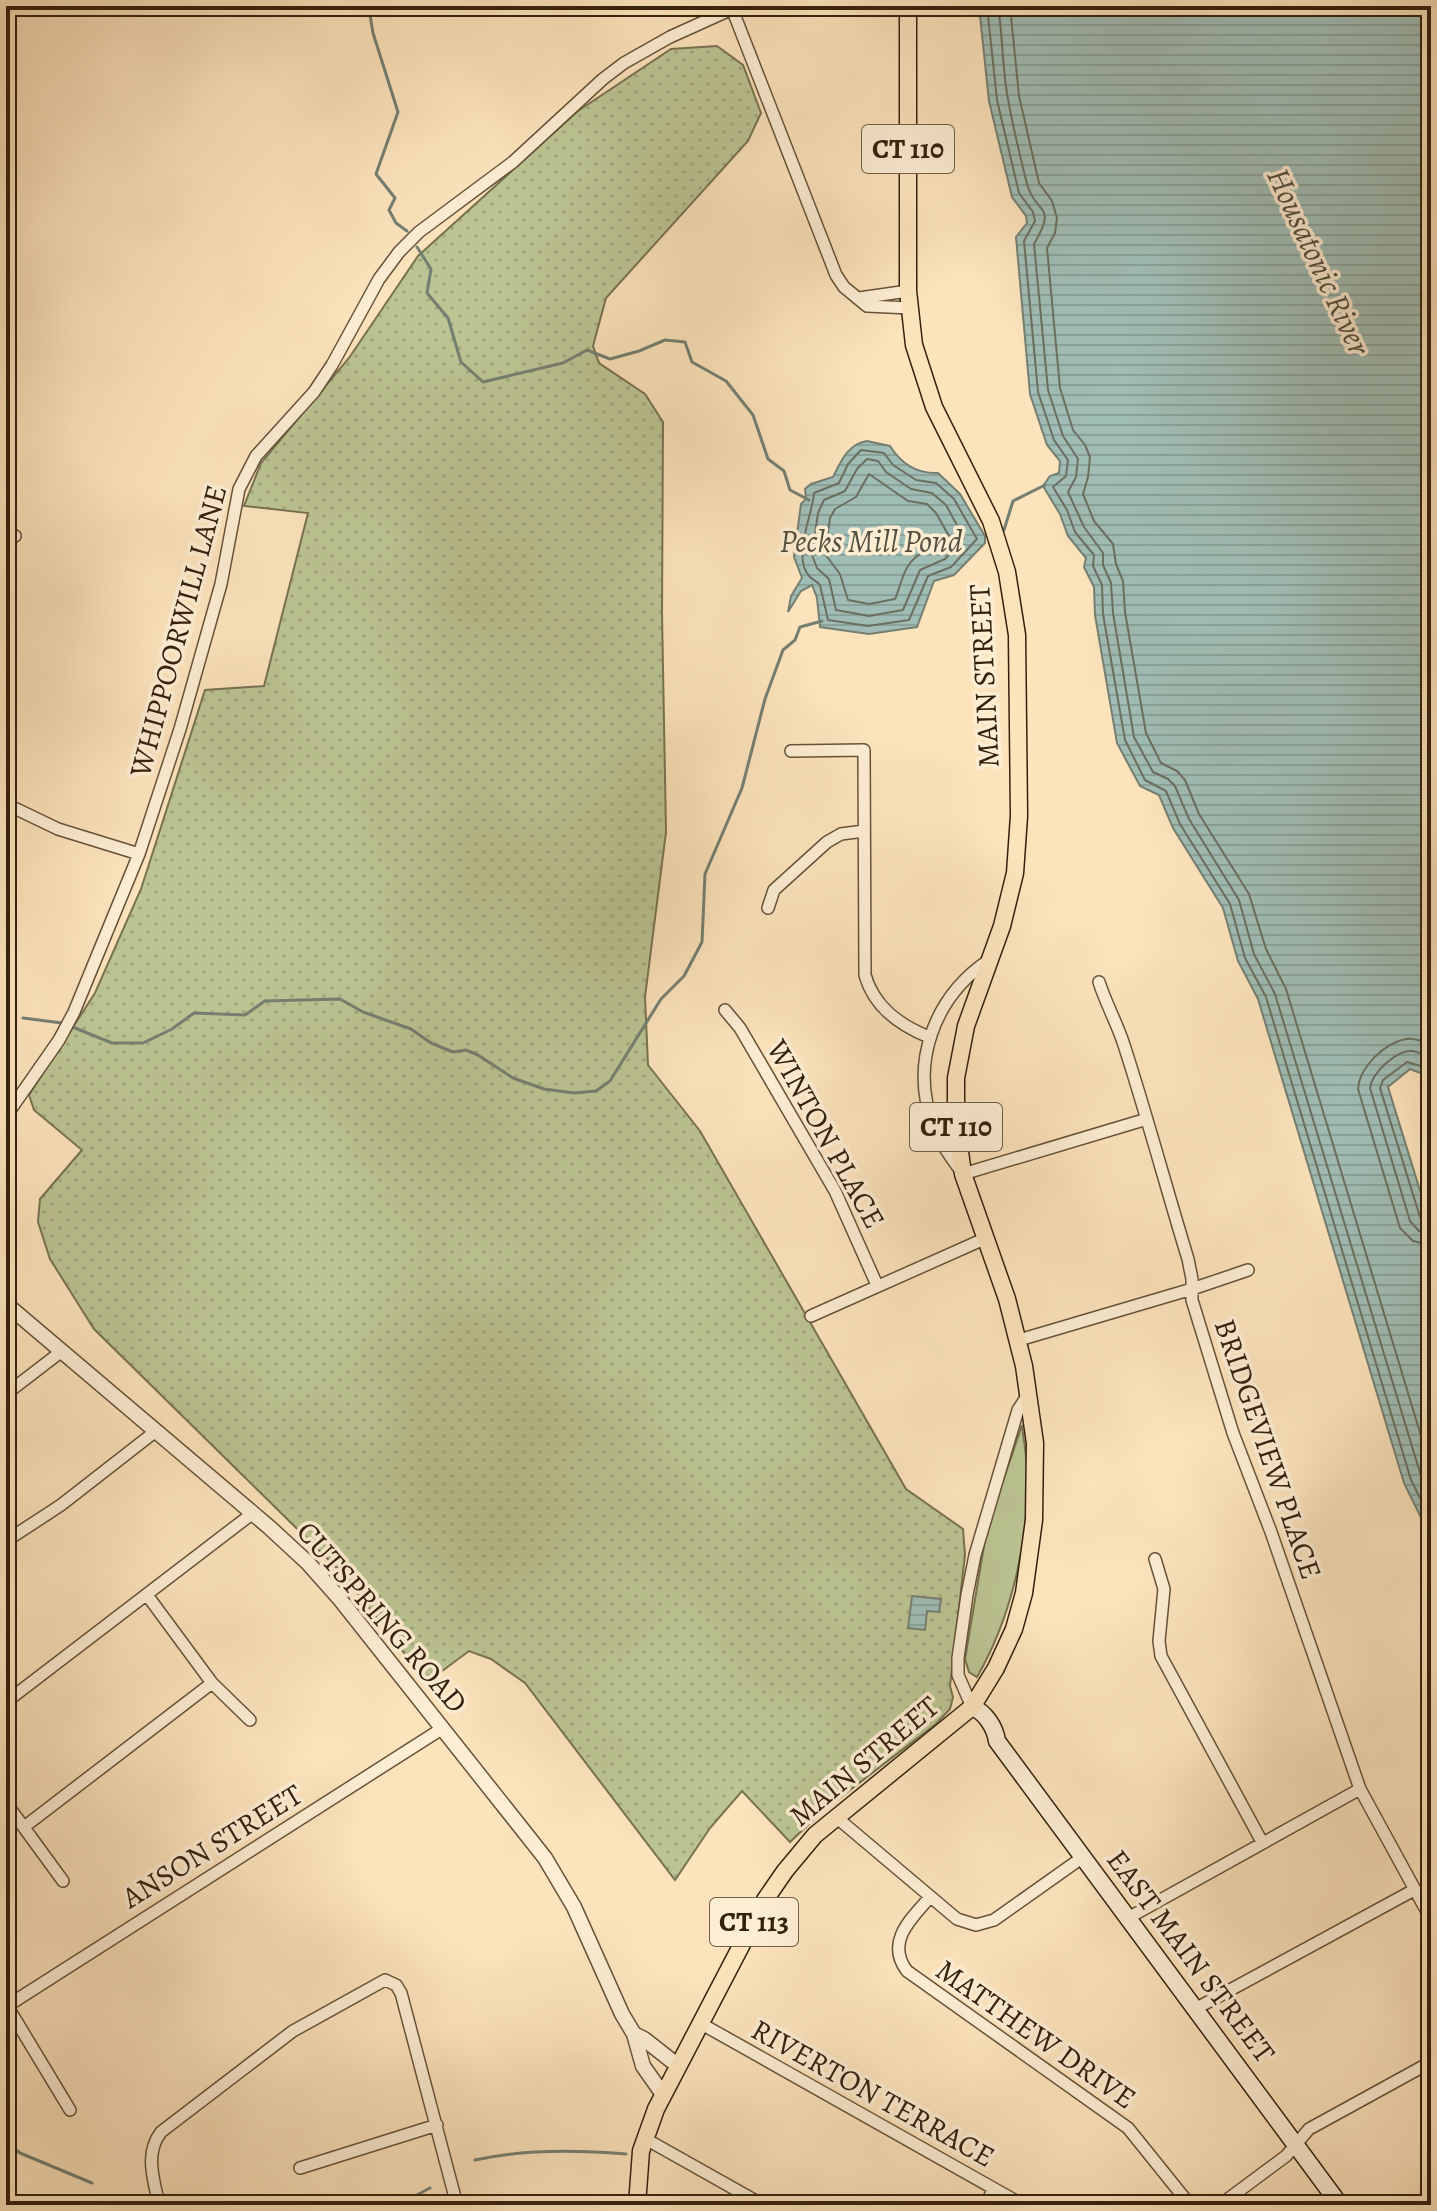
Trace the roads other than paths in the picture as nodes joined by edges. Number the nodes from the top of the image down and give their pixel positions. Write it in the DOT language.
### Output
graph roads {
  1 [pos="908,6"];
  2 [pos="731,7"];
  3 [pos="909,300"];
  4 [pos="791,751"];
  5 [pos="6,804"];
  6 [pos="864,831"];
  7 [pos="139,854"];
  8 [pos="768,908"];
  9 [pos="989,959"];
  10 [pos="1099,982"];
  11 [pos="725,1010"];
  12 [pos="929,1037"];
  13 [pos="6,1116"];
  14 [pos="1147,1119"];
  15 [pos="963,1174"];
  16 [pos="984,1239"];
  17 [pos="1248,1270"];
  18 [pos="877,1285"];
  19 [pos="1192,1289"];
  20 [pos="6,1304"];
  21 [pos="811,1316"];
  22 [pos="1019,1340"];
  23 [pos="62,1351"];
  24 [pos="1029,1393"];
  25 [pos="6,1394"];
  26 [pos="156,1431"];
  27 [pos="253,1513"];
  28 [pos="6,1541"];
  29 [pos="1155,1559"];
  30 [pos="147,1595"];
  31 [pos="212,1683"];
  32 [pos="6,1702"];
  33 [pos="972,1707"];
  34 [pos="250,1720"];
  35 [pos="443,1728"];
  36 [pos="1360,1789"];
  37 [pos="6,1803"];
  38 [pos="836,1817"];
  39 [pos="24,1827"];
  40 [pos="1262,1842"];
  41 [pos="1083,1857"];
  42 [pos="63,1881"];
  43 [pos="1414,1890"];
  44 [pos="930,1897"];
  45 [pos="1128,1918"];
  46 [pos="1431,1919"];
  47 [pos="6,2005"];
  48 [pos="1195,2009"];
  49 [pos="700,2023"];
  50 [pos="634,2034"];
  51 [pos="1431,2062"];
  52 [pos="677,2065"];
  53 [pos="662,2093"];
  54 [pos="70,2110"];
  55 [pos="437,2125"];
  56 [pos="644,2138"];
  57 [pos="1296,2143"];
  58 [pos="300,2168"];
  59 [pos="994,2189"];
  60 [pos="1431,2198"];
  61 [pos="159,2205"];
  62 [pos="457,2205"];
  63 [pos="637,2205"];
  64 [pos="763,2205"];
  65 [pos="985,2205"];
  66 [pos="1023,2205"];
  67 [pos="1190,2205"];
  68 [pos="1220,2205"];
  69 [pos="1340,2205"];
  70 [pos="1418,2205"];
  1 -- 3 [label="main road, CT 110"];
  2 -- 3 [label="street"];
  2 -- 7 [label="street, WHIPPOORWILL LANE"];
  3 -- 9 [label="main road, MAIN STREET / CT 110"];
  4 -- 6 [label="street"];
  5 -- 7 [label="street"];
  6 -- 8 [label="street"];
  6 -- 12 [label="street"];
  7 -- 13 [label="street, WHIPPOORWILL LANE"];
  9 -- 12 [label="street, MAIN STREET"];
  9 -- 15 [label="main road, MAIN STREET / CT 110"];
  10 -- 14 [label="street, BRIDGEVIEW PLACE"];
  11 -- 18 [label="street, WINTON PLACE"];
  12 -- 15 [label="street, MAIN STREET"];
  14 -- 15 [label="street"];
  14 -- 19 [label="street, BRIDGEVIEW PLACE"];
  15 -- 16 [label="main road, MAIN STREET / CT 110"];
  16 -- 18 [label="street"];
  16 -- 22 [label="main road, MAIN STREET / CT 110"];
  17 -- 19 [label="street"];
  18 -- 21 [label="street"];
  19 -- 22 [label="street"];
  19 -- 36 [label="street, BRIDGEVIEW PLACE"];
  20 -- 23 [label="street, CUTSPRING ROAD"];
  22 -- 24 [label="main road, MAIN STREET / CT 110"];
  23 -- 25 [label="street"];
  23 -- 26 [label="street, CUTSPRING ROAD"];
  24 -- 33 [label="main road, MAIN STREET / CT 110"];
  24 -- 33 [label="street, MAIN STREET"];
  26 -- 27 [label="street, CUTSPRING ROAD"];
  26 -- 28 [label="street"];
  27 -- 30 [label="street"];
  27 -- 35 [label="street, CUTSPRING ROAD"];
  29 -- 40 [label="street"];
  30 -- 31 [label="street"];
  30 -- 32 [label="street"];
  31 -- 34 [label="street"];
  31 -- 39 [label="street"];
  33 -- 38 [label="main road, MAIN STREET / CT 113"];
  33 -- 41 [label="main road, EAST MAIN STREET"];
  35 -- 47 [label="street, ANSON STREET"];
  35 -- 50 [label="street, CUTSPRING ROAD"];
  36 -- 40 [label="street"];
  36 -- 43 [label="street, BRIDGEVIEW PLACE"];
  37 -- 39 [label="street"];
  38 -- 44 [label="street"];
  38 -- 49 [label="main road, MAIN STREET / CT 113"];
  39 -- 42 [label="street"];
  40 -- 45 [label="street"];
  41 -- 44 [label="street"];
  41 -- 45 [label="main road, EAST MAIN STREET"];
  43 -- 46 [label="street, BRIDGEVIEW PLACE"];
  43 -- 48 [label="street"];
  44 -- 67 [label="street, MATTHEW DRIVE"];
  45 -- 48 [label="main road, EAST MAIN STREET"];
  47 -- 54 [label="street"];
  48 -- 57 [label="main road, EAST MAIN STREET"];
  49 -- 52 [label="main road, MAIN STREET / CT 113"];
  49 -- 59 [label="street, RIVERTON TERRACE"];
  50 -- 52 [label="street, CUTSPRING ROAD"];
  50 -- 53 [label="street, CUTSPRING ROAD"];
  51 -- 57 [label="street"];
  52 -- 53 [label="main road, MAIN STREET / CT 113"];
  53 -- 56 [label="main road, MAIN STREET / CT 113"];
  55 -- 58 [label="street"];
  55 -- 61 [label="street"];
  55 -- 62 [label="street"];
  56 -- 63 [label="main road, MAIN STREET / CT 113"];
  56 -- 64 [label="street"];
  57 -- 68 [label="street"];
  57 -- 69 [label="main road, EAST MAIN STREET"];
  59 -- 65 [label="street"];
  59 -- 66 [label="street, RIVERTON TERRACE"];
  60 -- 70 [label="street"];
}
